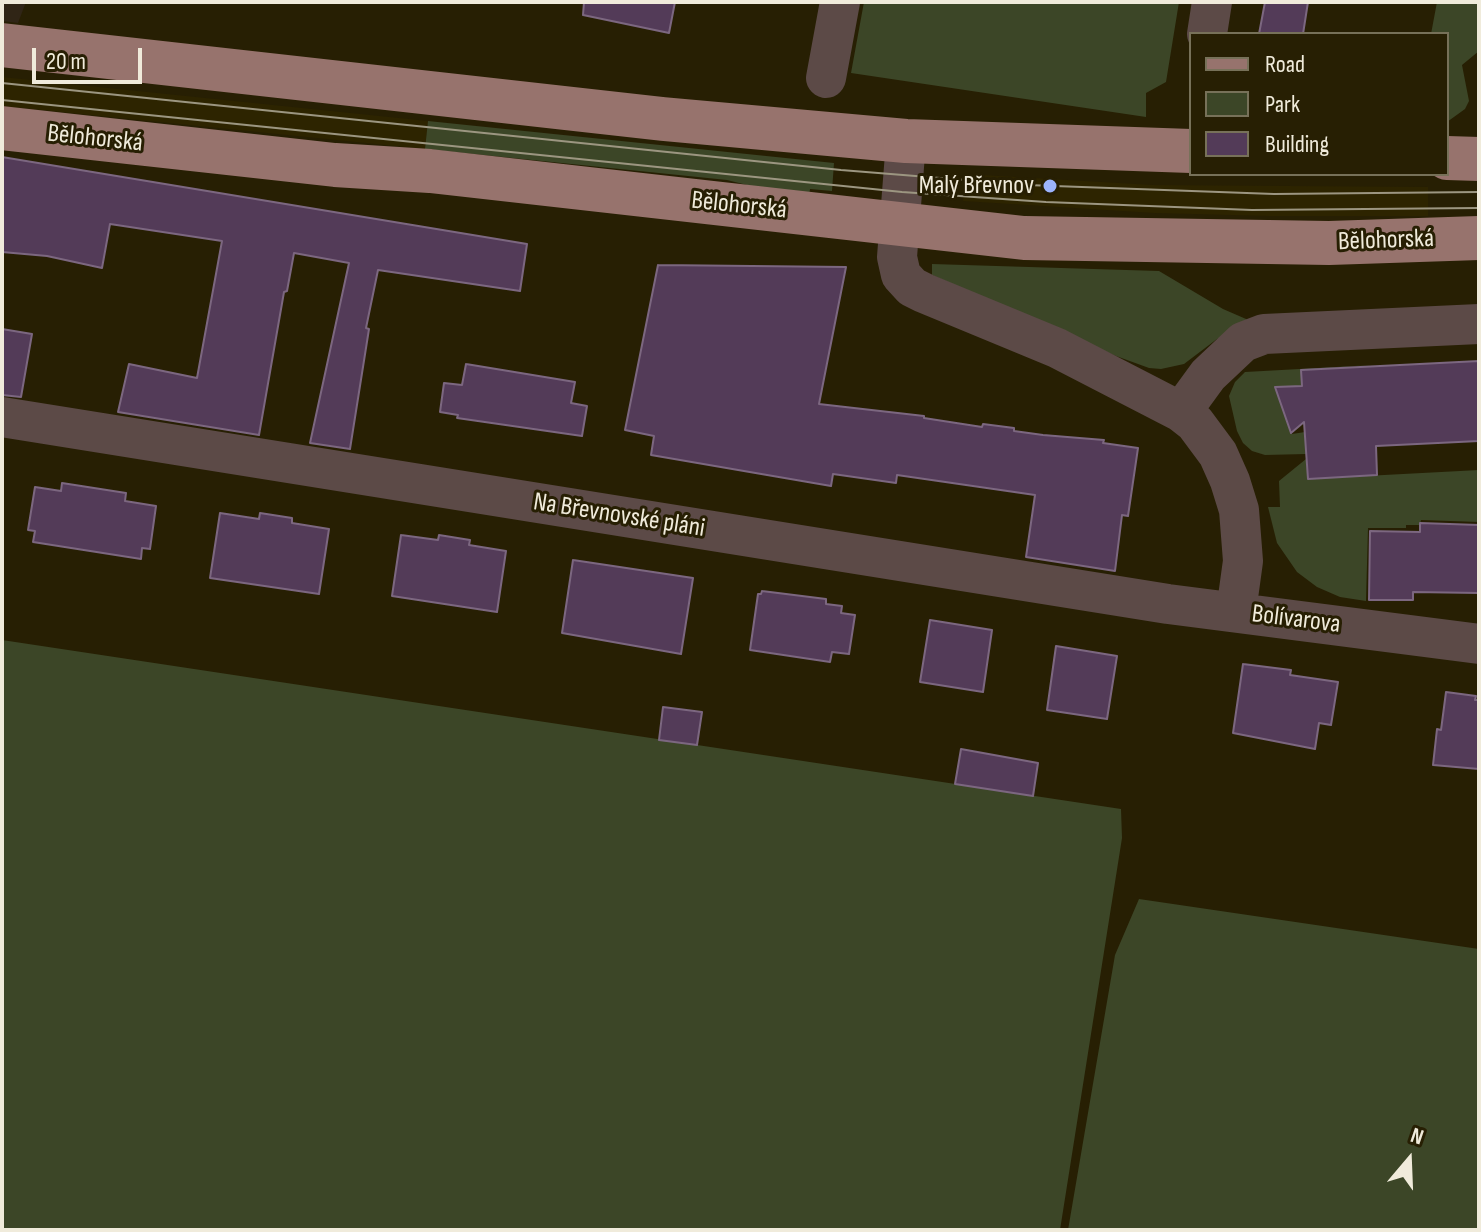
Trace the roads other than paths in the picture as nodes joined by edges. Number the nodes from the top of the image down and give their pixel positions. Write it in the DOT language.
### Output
graph roads {
  1 [pos="840,2"];
  2 [pos="1212,2"];
  3 [pos="1207,32"];
  4 [pos="2,45"];
  5 [pos="826,78"];
  6 [pos="2,128"];
  7 [pos="906,141"];
  8 [pos="1189,151"];
  9 [pos="1449,158"];
  10 [pos="1479,159"];
  11 [pos="899,223"];
  12 [pos="1479,238"];
  13 [pos="1479,324"];
  14 [pos="1181,412"];
  15 [pos="2,417"];
  16 [pos="1236,612"];
  17 [pos="1479,644"];
  1 -- 5 [label="street"];
  2 -- 3 [label="street"];
  4 -- 7 [label="main road"];
  6 -- 11 [label="main road, Bělohorská"];
  7 -- 8 [label="main road"];
  7 -- 11 [label="street, Bolívarova"];
  9 -- 10 [label="main road"];
  11 -- 12 [label="main road, Bělohorská"];
  11 -- 14 [label="street, Bolívarova"];
  13 -- 14 [label="street"];
  14 -- 16 [label="street, Bolívarova"];
  15 -- 16 [label="street, Na Břevnovské pláni"];
  16 -- 17 [label="street, Bolívarova"];
}
